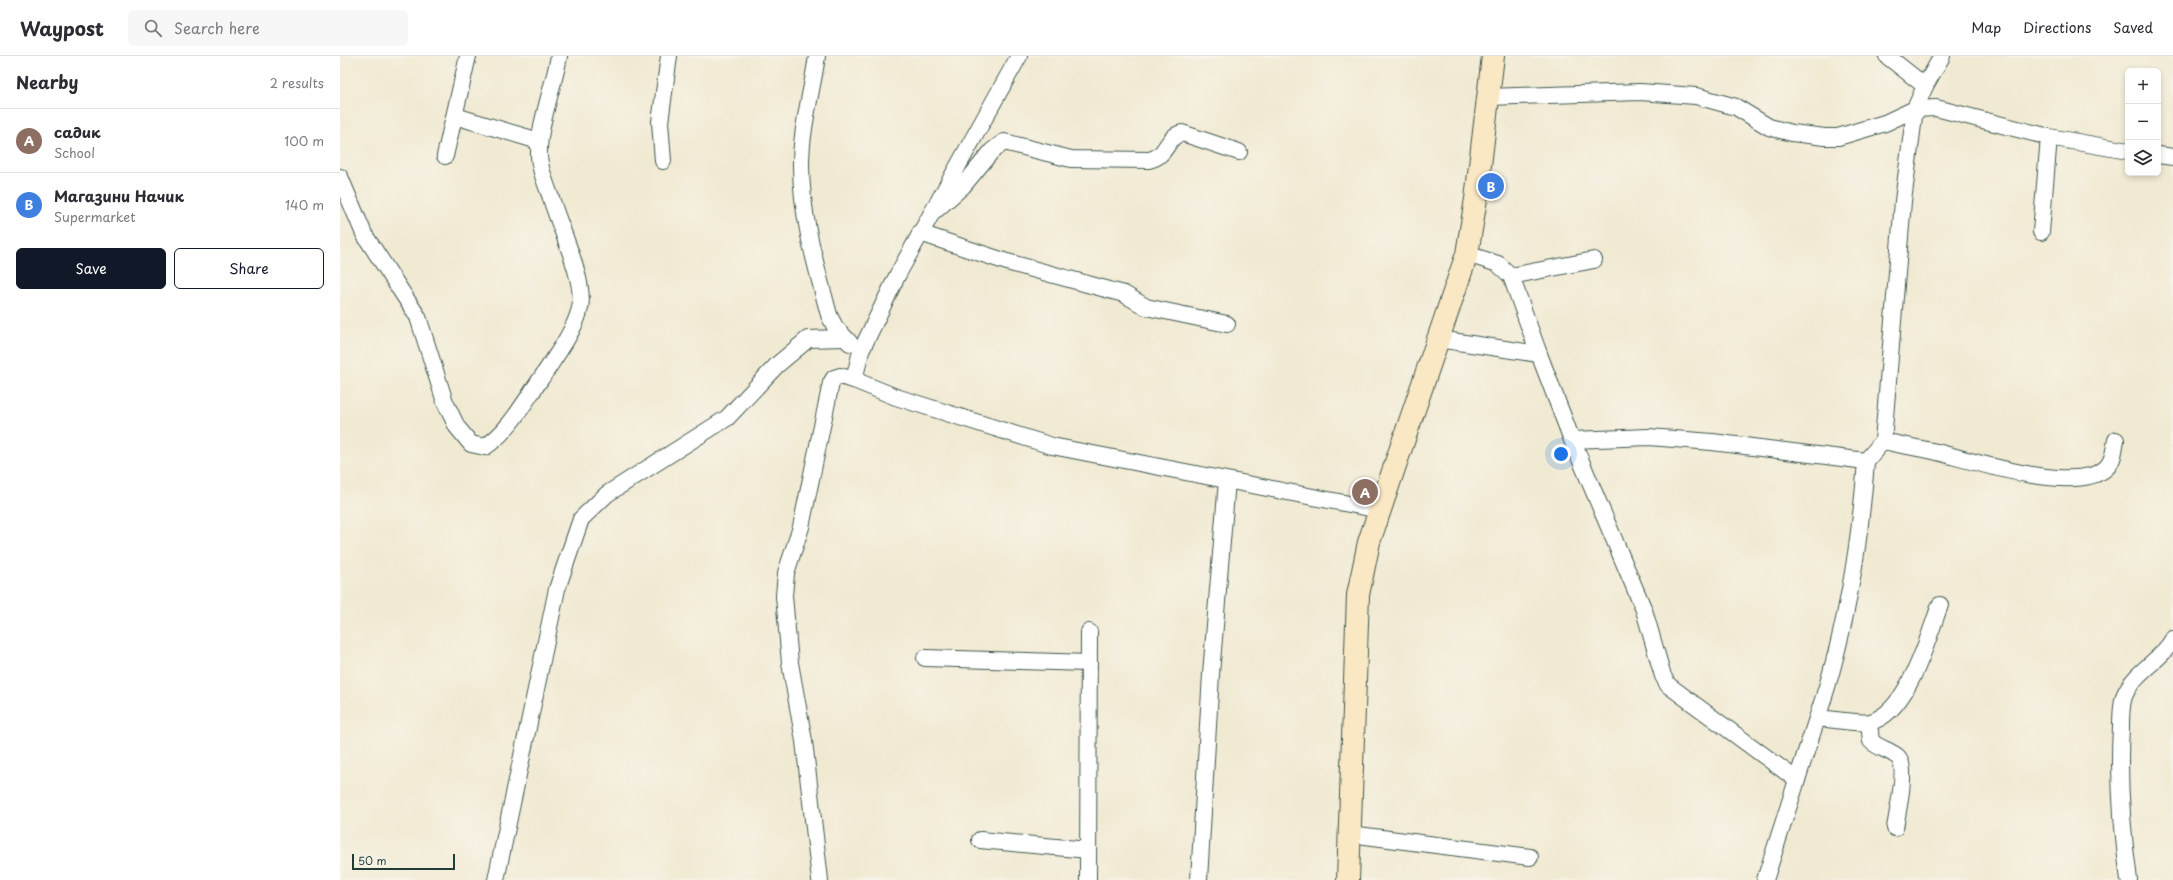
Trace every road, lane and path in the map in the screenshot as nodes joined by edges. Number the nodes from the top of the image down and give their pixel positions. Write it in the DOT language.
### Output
graph roads {
  1 [pos="468,56"];
  2 [pos="559,56"];
  3 [pos="669,56"];
  4 [pos="817,56"];
  5 [pos="1018,56"];
  6 [pos="1493,56"];
  7 [pos="1887,56"];
  8 [pos="1942,56"];
  9 [pos="1925,86"];
  10 [pos="1488,96"];
  11 [pos="1915,109"];
  12 [pos="455,116"];
  13 [pos="2049,137"];
  14 [pos="539,141"];
  15 [pos="2125,150"];
  16 [pos="1239,152"];
  17 [pos="445,156"];
  18 [pos="2161,156"];
  19 [pos="2173,158"];
  20 [pos="664,161"];
  21 [pos="340,177"];
  22 [pos="928,217"];
  23 [pos="2041,232"];
  24 [pos="920,233"];
  25 [pos="1467,254"];
  26 [pos="1594,260"];
  27 [pos="1511,276"];
  28 [pos="1228,324"];
  29 [pos="844,338"];
  30 [pos="1438,339"];
  31 [pos="861,351"];
  32 [pos="1539,354"];
  33 [pos="854,380"];
  34 [pos="1572,440"];
  35 [pos="2116,440"];
  36 [pos="1883,441"];
  37 [pos="1866,461"];
  38 [pos="1227,481"];
  39 [pos="1380,510"];
  40 [pos="1940,605"];
  41 [pos="1089,632"];
  42 [pos="2173,639"];
  43 [pos="925,658"];
  44 [pos="1089,663"];
  45 [pos="1818,718"];
  46 [pos="1869,722"];
  47 [pos="1798,780"];
  48 [pos="1895,828"];
  49 [pos="1350,834"];
  50 [pos="980,840"];
  51 [pos="1088,850"];
  52 [pos="1530,858"];
  53 [pos="496,880"];
  54 [pos="820,880"];
  55 [pos="1088,880"];
  56 [pos="1199,880"];
  57 [pos="1348,880"];
  58 [pos="1765,880"];
  59 [pos="2130,880"];
  1 -- 12 [label="street"];
  2 -- 14 [label="street"];
  3 -- 20 [label="street"];
  4 -- 29 [label="street"];
  5 -- 22 [label="street"];
  6 -- 10 [label="street"];
  7 -- 9 [label="street"];
  8 -- 9 [label="street"];
  9 -- 11 [label="street"];
  10 -- 11 [label="street"];
  10 -- 25 [label="street"];
  11 -- 13 [label="street"];
  11 -- 36 [label="street"];
  12 -- 14 [label="street"];
  12 -- 17 [label="street"];
  13 -- 15 [label="street"];
  13 -- 23 [label="street"];
  14 -- 21 [label="street"];
  16 -- 22 [label="street"];
  18 -- 19 [label="street"];
  22 -- 24 [label="street"];
  24 -- 28 [label="street"];
  24 -- 31 [label="street"];
  25 -- 27 [label="street"];
  25 -- 30 [label="street"];
  26 -- 27 [label="street"];
  27 -- 32 [label="street"];
  29 -- 31 [label="street"];
  29 -- 53 [label="street"];
  30 -- 32 [label="street"];
  30 -- 39 [label="street"];
  31 -- 33 [label="street"];
  32 -- 34 [label="street"];
  33 -- 38 [label="street"];
  33 -- 54 [label="street"];
  34 -- 37 [label="street"];
  34 -- 47 [label="street"];
  35 -- 36 [label="street"];
  36 -- 37 [label="street"];
  37 -- 45 [label="street"];
  38 -- 39 [label="street"];
  38 -- 56 [label="street"];
  39 -- 49 [label="street"];
  40 -- 46 [label="street"];
  41 -- 44 [label="street"];
  42 -- 59 [label="street"];
  43 -- 44 [label="street"];
  44 -- 51 [label="street"];
  45 -- 46 [label="street"];
  45 -- 47 [label="street"];
  46 -- 48 [label="street"];
  47 -- 58 [label="street"];
  49 -- 52 [label="street"];
  49 -- 57 [label="street"];
  50 -- 51 [label="street"];
  51 -- 55 [label="street"];
}
